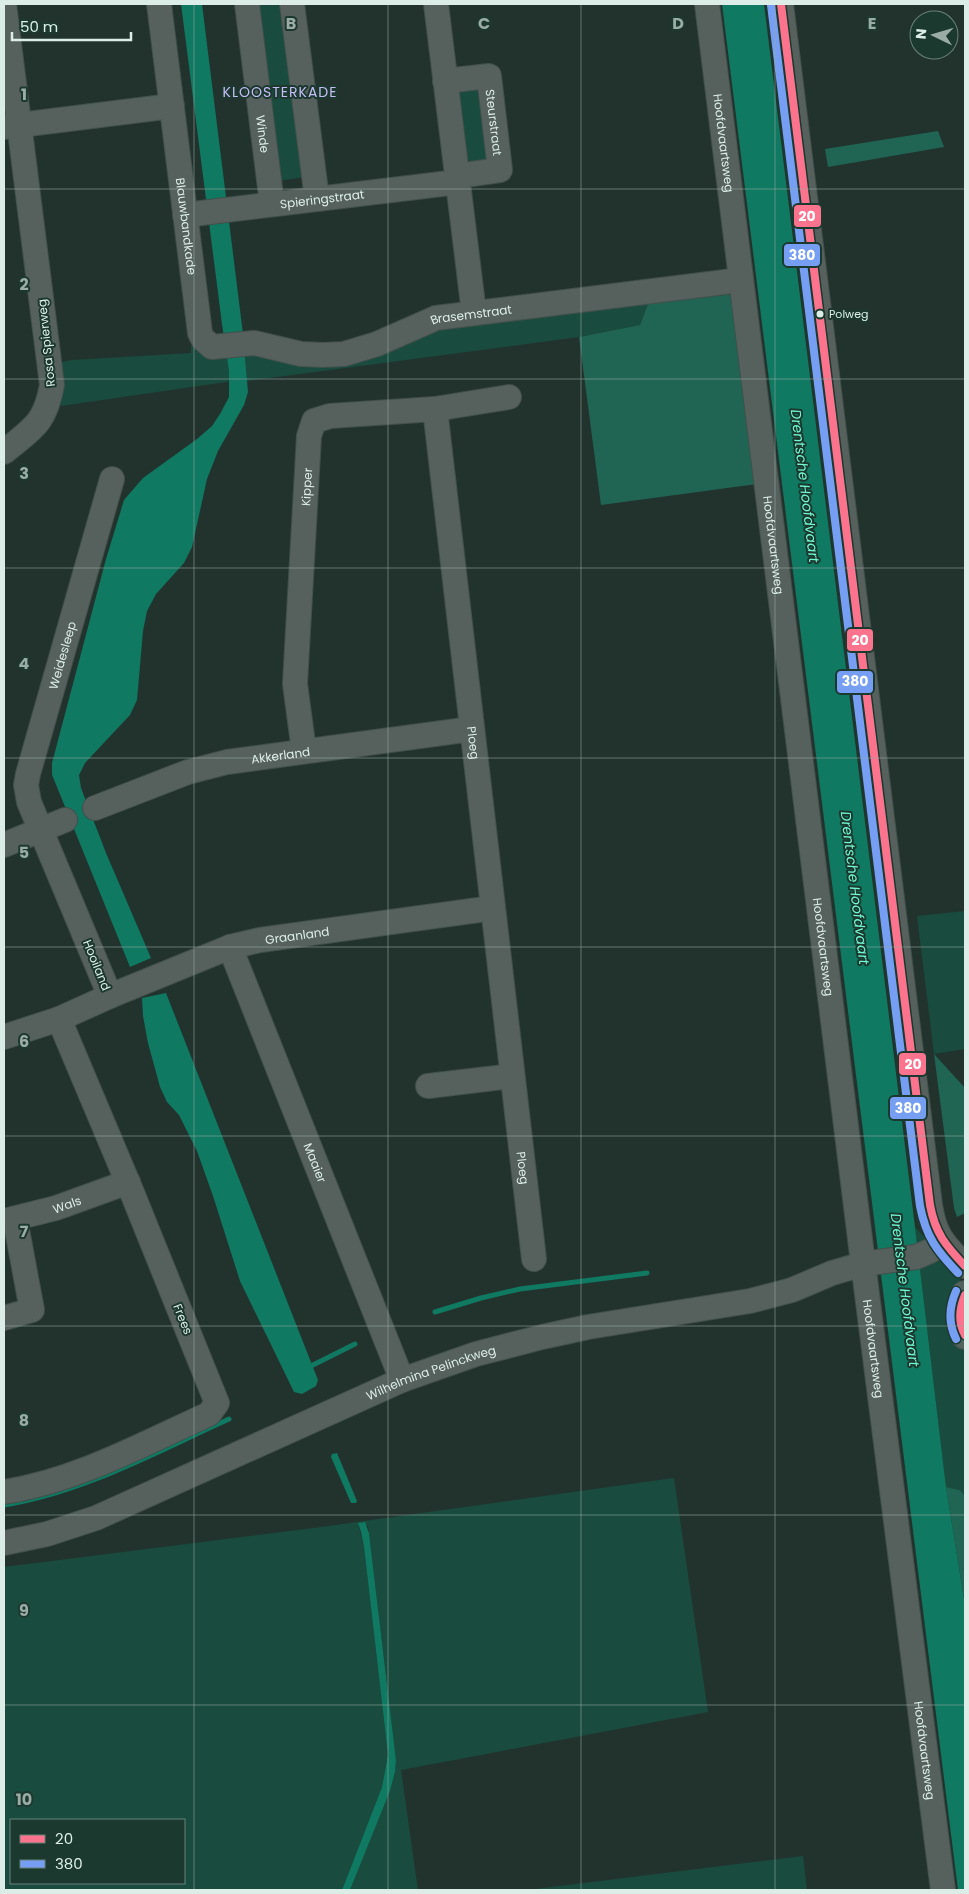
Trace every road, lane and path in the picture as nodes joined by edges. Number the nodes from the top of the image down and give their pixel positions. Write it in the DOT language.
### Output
graph roads {
  1 [pos="4,4"];
  2 [pos="159,4"];
  3 [pos="247,4"];
  4 [pos="292,4"];
  5 [pos="436,4"];
  6 [pos="707,4"];
  7 [pos="780,4"];
  8 [pos="445,82"];
  9 [pos="172,106"];
  10 [pos="12,126"];
  11 [pos="458,179"];
  12 [pos="317,199"];
  13 [pos="272,204"];
  14 [pos="196,214"];
  15 [pos="741,280"];
  16 [pos="474,313"];
  17 [pos="226,344"];
  18 [pos="509,397"];
  19 [pos="435,408"];
  20 [pos="4,452"];
  21 [pos="112,478"];
  22 [pos="472,729"];
  23 [pos="304,751"];
  24 [pos="95,808"];
  25 [pos="65,820"];
  26 [pos="42,830"];
  27 [pos="4,845"];
  28 [pos="494,908"];
  29 [pos="230,947"];
  30 [pos="110,996"];
  31 [pos="59,1019"];
  32 [pos="4,1037"];
  33 [pos="512,1076"];
  34 [pos="428,1086"];
  35 [pos="128,1182"];
  36 [pos="9,1220"];
  37 [pos="942,1242"];
  38 [pos="534,1259"];
  39 [pos="870,1263"];
  40 [pos="965,1266"];
  41 [pos="965,1295"];
  42 [pos="4,1318"];
  43 [pos="965,1335"];
  44 [pos="402,1380"];
  45 [pos="4,1492"];
  46 [pos="4,1543"];
  47 [pos="943,1890"];
  1 -- 10 [label="street, Rosa Spierweg"];
  2 -- 9 [label="street, Blauwbandkade"];
  3 -- 13 [label="street, Winde"];
  4 -- 12 [label="street"];
  5 -- 8 [label="street"];
  6 -- 15 [label="street, Hoofdvaartsweg"];
  7 -- 37 [label="street"];
  8 -- 11 [label="street"];
  8 -- 11 [label="street, Steurstraat"];
  9 -- 10 [label="street"];
  9 -- 14 [label="street, Blauwbandkade"];
  10 -- 20 [label="street, Rosa Spierweg"];
  11 -- 12 [label="street, Spieringstraat"];
  11 -- 16 [label="street"];
  12 -- 13 [label="street, Spieringstraat"];
  13 -- 14 [label="street, Spieringstraat"];
  14 -- 17 [label="street, Blauwbandkade"];
  15 -- 16 [label="street, Brasemstraat"];
  15 -- 39 [label="street, Hoofdvaartsweg"];
  16 -- 17 [label="street, Brasemstraat"];
  18 -- 19 [label="street, Kipper"];
  19 -- 22 [label="street, Ploeg"];
  19 -- 23 [label="street, Kipper"];
  21 -- 26 [label="street, Weidesleep"];
  22 -- 23 [label="street, Akkerland"];
  22 -- 28 [label="street, Ploeg"];
  23 -- 24 [label="street, Akkerland"];
  25 -- 26 [label="street"];
  26 -- 27 [label="street"];
  26 -- 30 [label="street, Hooiland"];
  28 -- 29 [label="street, Graanland"];
  28 -- 33 [label="street, Ploeg"];
  29 -- 30 [label="street, Graanland"];
  29 -- 44 [label="street, Maaier"];
  30 -- 31 [label="street, Hooiland"];
  31 -- 32 [label="street, Hooiland"];
  31 -- 35 [label="street, Frees"];
  33 -- 34 [label="street"];
  33 -- 38 [label="street, Ploeg"];
  35 -- 36 [label="street, Wals"];
  35 -- 45 [label="street, Frees"];
  36 -- 42 [label="street"];
  37 -- 39 [label="street, Wilhelmina Pelinckweg"];
  37 -- 40 [label="street"];
  39 -- 44 [label="street, Wilhelmina Pelinckweg"];
  39 -- 47 [label="street, Hoofdvaartsweg"];
  41 -- 43 [label="main road"];
  44 -- 46 [label="street, Wilhelmina Pelinckweg"];
}
